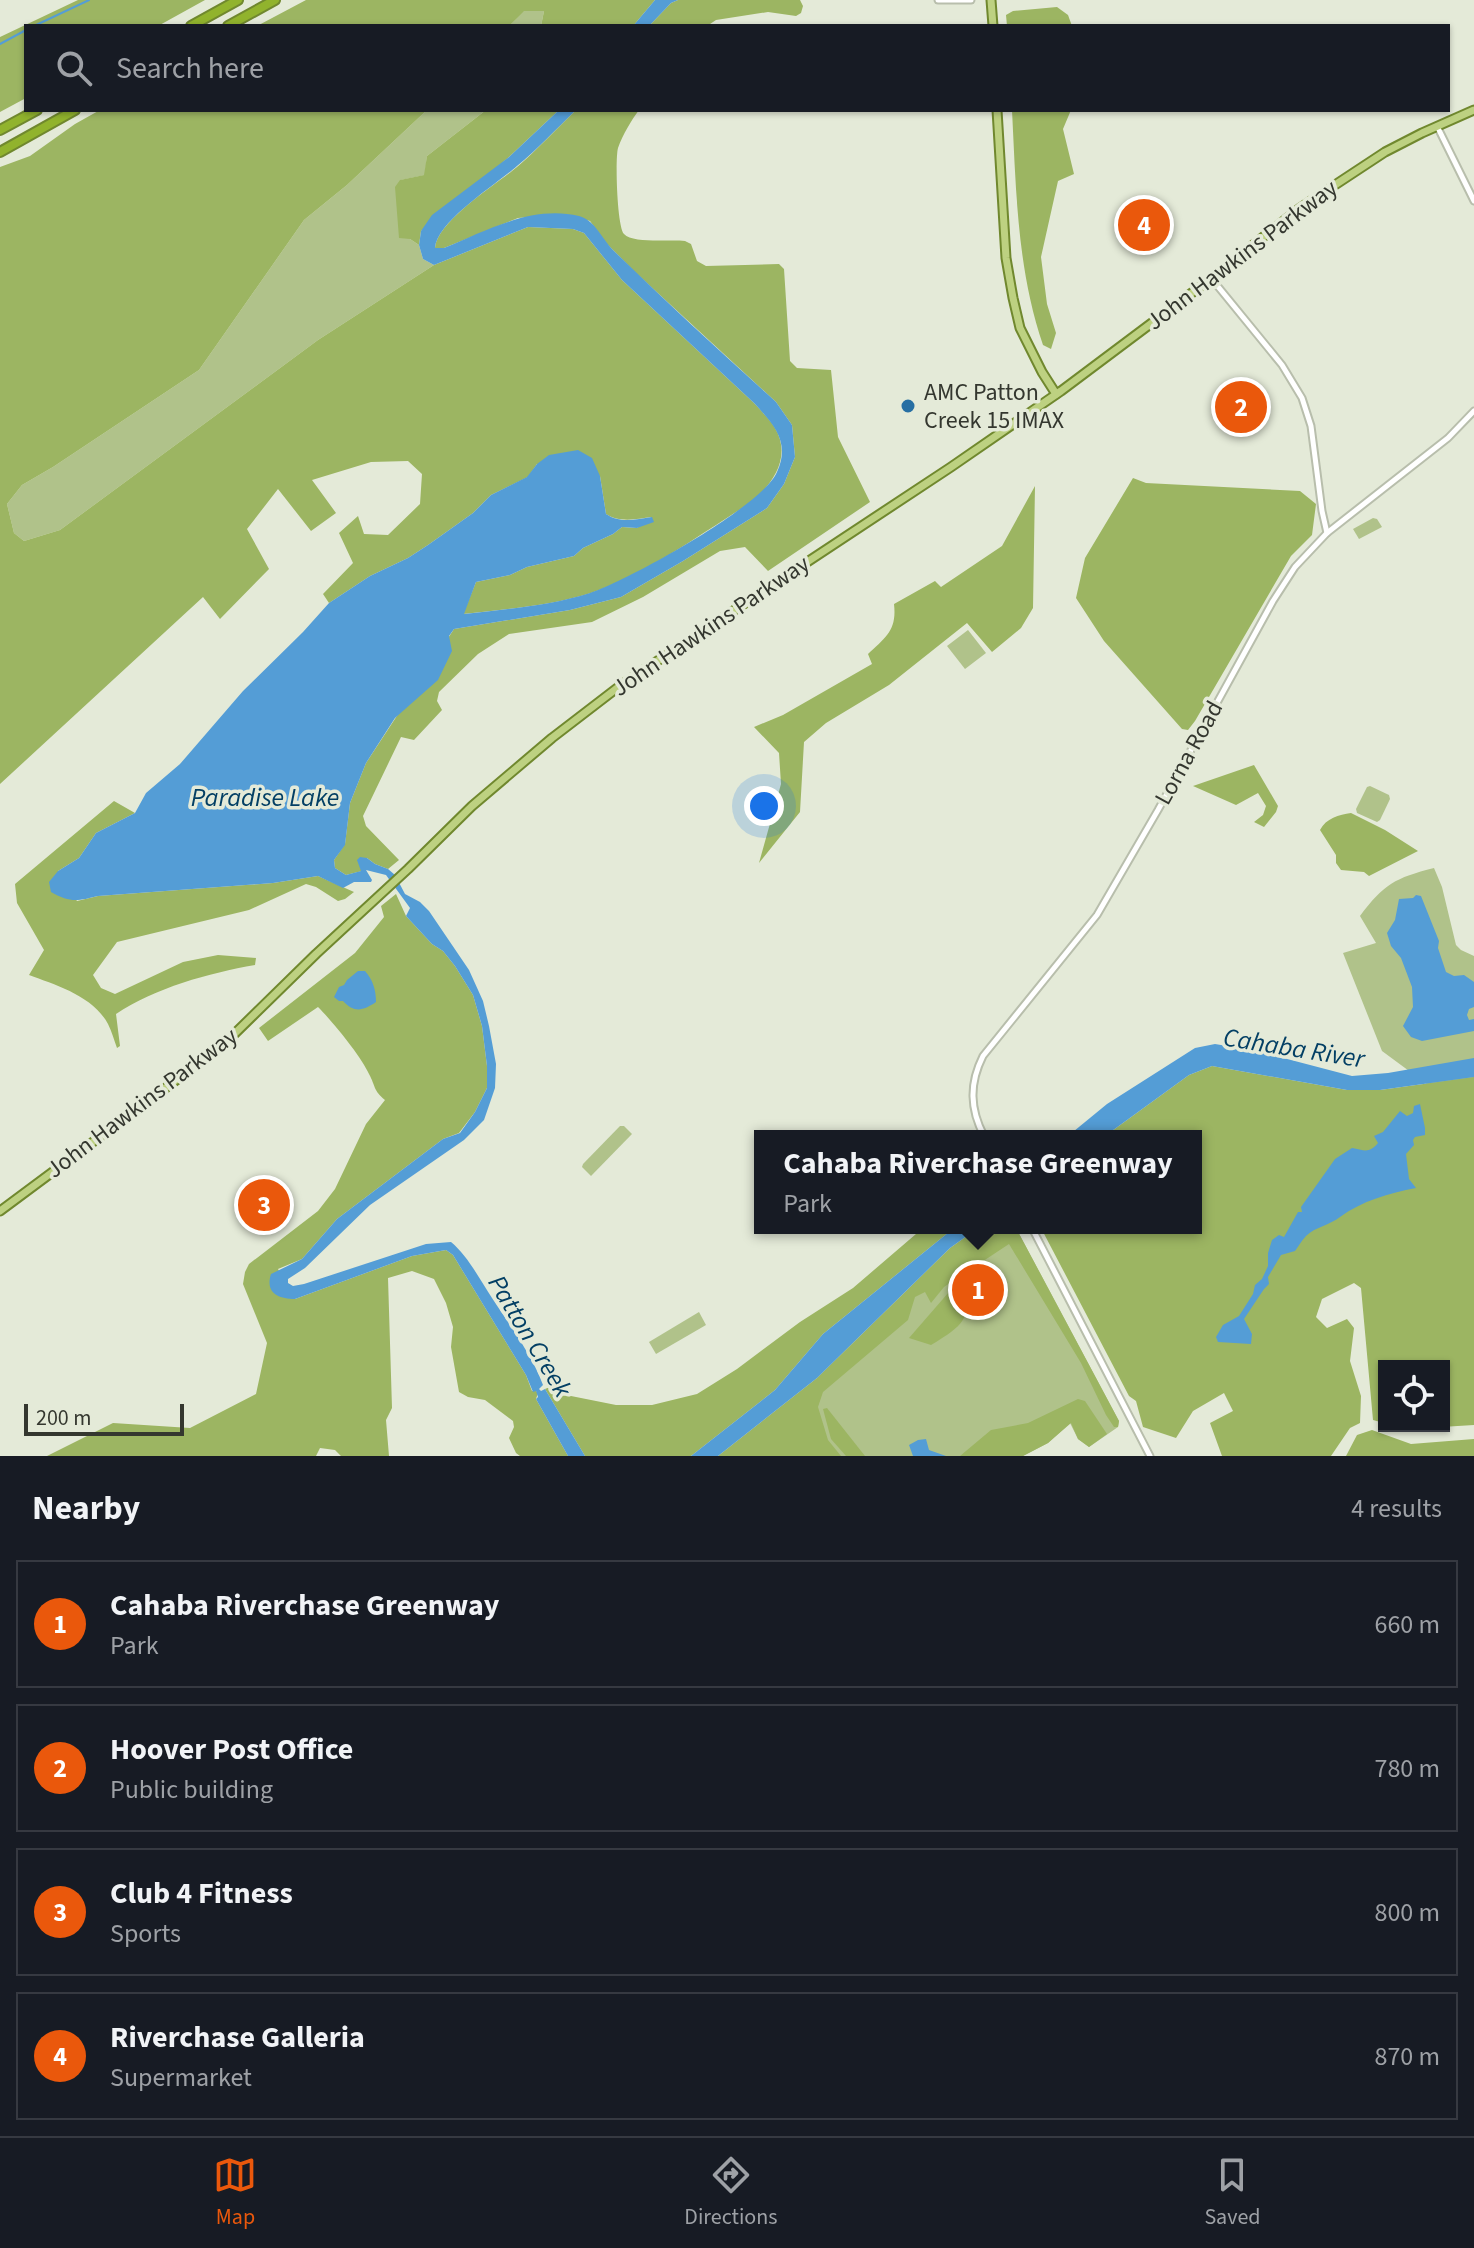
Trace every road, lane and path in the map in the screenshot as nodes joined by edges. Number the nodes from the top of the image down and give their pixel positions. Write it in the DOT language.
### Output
graph roads {
  1 [pos="238,0"];
  2 [pos="938,0"];
  3 [pos="971,0"];
  4 [pos="991,0"];
  5 [pos="274,1"];
  6 [pos="195,24"];
  7 [pos="232,24"];
  8 [pos="993,24"];
  9 [pos="1474,110"];
  10 [pos="33,112"];
  11 [pos="71,112"];
  12 [pos="997,112"];
  13 [pos="1437,126"];
  14 [pos="0,130"];
  15 [pos="0,152"];
  16 [pos="1474,201"];
  17 [pos="1211,278"];
  18 [pos="1056,394"];
  19 [pos="1474,411"];
  20 [pos="1327,533"];
  21 [pos="982,1130"];
  22 [pos="0,1211"];
  23 [pos="1035,1234"];
  24 [pos="1150,1456"];
  1 -- 6 [label="highway"];
  2 -- 3 [label="street"];
  4 -- 8 [label="main road"];
  5 -- 7 [label="highway"];
  9 -- 13 [label="main road, John Hawkins Parkway"];
  10 -- 14 [label="highway"];
  11 -- 15 [label="highway"];
  12 -- 18 [label="main road"];
  13 -- 16 [label="street"];
  13 -- 17 [label="main road, John Hawkins Parkway"];
  17 -- 18 [label="main road, John Hawkins Parkway"];
  17 -- 20 [label="street"];
  18 -- 22 [label="main road, John Hawkins Parkway"];
  19 -- 20 [label="street, Lorna Road"];
  20 -- 21 [label="street, Lorna Road"];
  23 -- 24 [label="street"];
}
